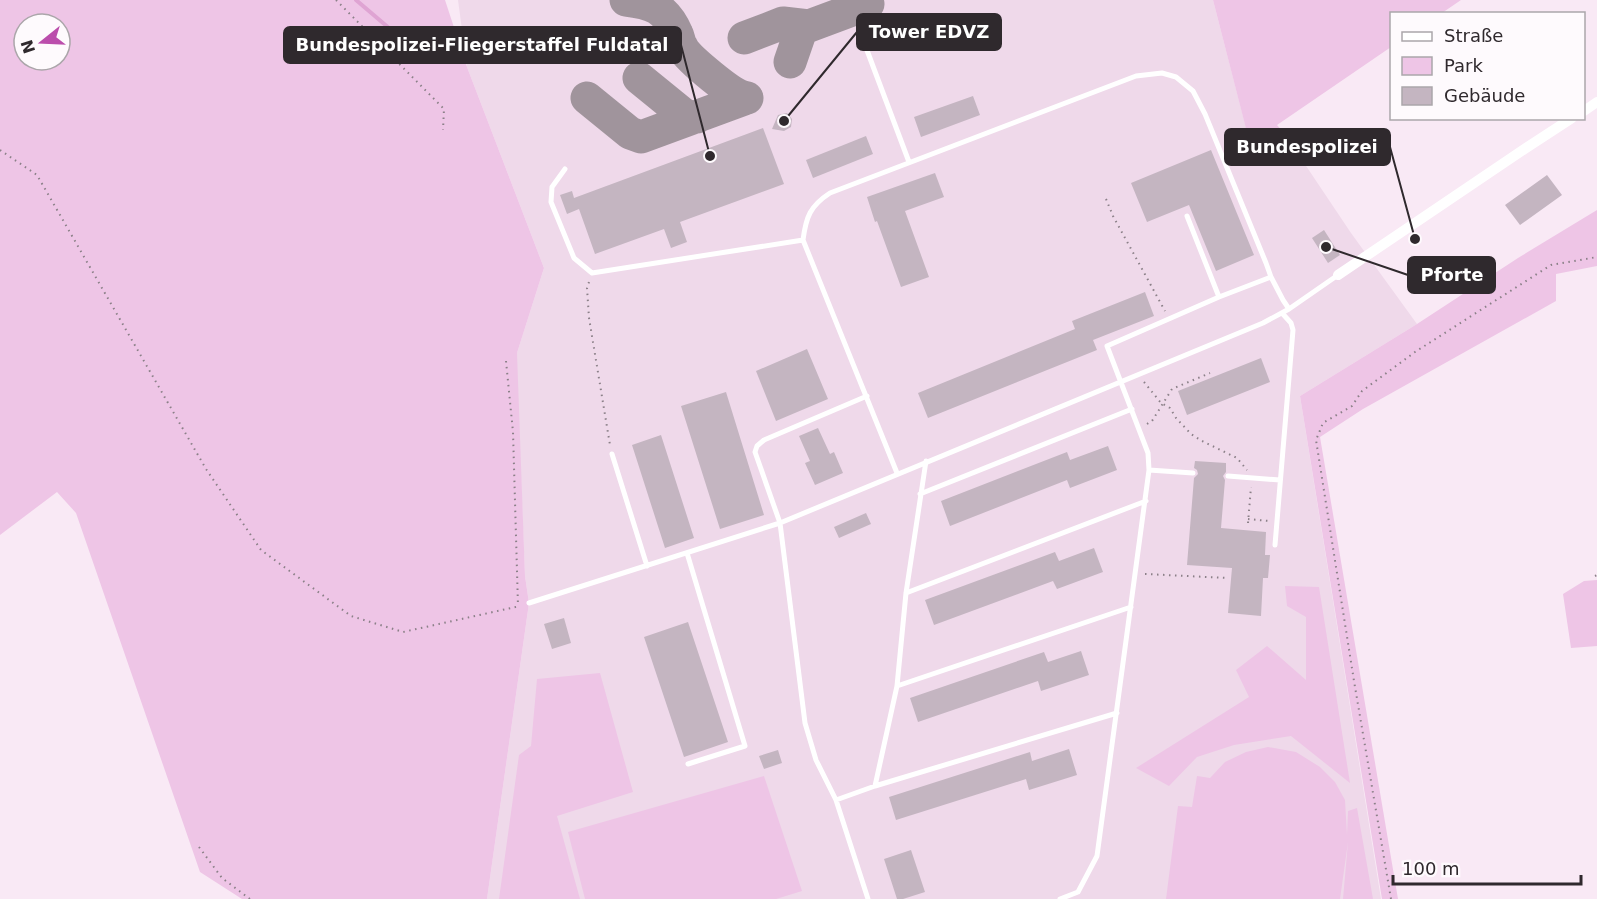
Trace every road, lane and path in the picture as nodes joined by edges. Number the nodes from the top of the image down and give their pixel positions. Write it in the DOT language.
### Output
graph roads {
  1 [pos="336,0"];
  2 [pos="862,37"];
  3 [pos="1569,120"];
  4 [pos="443,130"];
  5 [pos="0,150"];
  6 [pos="909,162"];
  7 [pos="565,169"];
  8 [pos="1106,199"];
  9 [pos="1187,216"];
  10 [pos="803,240"];
  11 [pos="1597,258"];
  12 [pos="592,273"];
  13 [pos="1338,275"];
  14 [pos="1271,278"];
  15 [pos="1220,297"];
  16 [pos="1289,309"];
  17 [pos="1282,313"];
  18 [pos="1169,319"];
  19 [pos="506,361"];
  20 [pos="1210,373"];
  21 [pos="1139,375"];
  22 [pos="1122,382"];
  23 [pos="867,396"];
  24 [pos="1162,404"];
  25 [pos="1132,409"];
  26 [pos="1139,428"];
  27 [pos="612,454"];
  28 [pos="926,461"];
  29 [pos="1149,470"];
  30 [pos="897,473"];
  31 [pos="1193,473"];
  32 [pos="1228,476"];
  33 [pos="1250,478"];
  34 [pos="1280,480"];
  35 [pos="920,494"];
  36 [pos="1146,501"];
  37 [pos="1276,521"];
  38 [pos="780,523"];
  39 [pos="1275,545"];
  40 [pos="687,553"];
  41 [pos="647,566"];
  42 [pos="1136,573"];
  43 [pos="1228,578"];
  44 [pos="906,593"];
  45 [pos="529,603"];
  46 [pos="518,606"];
  47 [pos="1131,607"];
  48 [pos="897,686"];
  49 [pos="1117,713"];
  50 [pos="688,764"];
  51 [pos="875,786"];
  52 [pos="836,800"];
  53 [pos="199,847"];
  54 [pos="250,899"];
  55 [pos="868,899"];
  56 [pos="1060,899"];
  57 [pos="1391,899"];
  1 -- 4 [label="path"];
  2 -- 6 [label="lane"];
  3 -- 13 [label="street"];
  5 -- 46 [label="path"];
  6 -- 10 [label="lane"];
  6 -- 14 [label="lane"];
  7 -- 12 [label="lane"];
  8 -- 18 [label="path"];
  9 -- 15 [label="lane"];
  10 -- 12 [label="lane"];
  10 -- 23 [label="lane"];
  11 -- 57 [label="path"];
  12 -- 27 [label="path"];
  13 -- 16 [label="lane"];
  14 -- 15 [label="lane"];
  14 -- 16 [label="lane"];
  15 -- 18 [label="lane"];
  16 -- 17 [label="lane"];
  17 -- 21 [label="lane"];
  17 -- 34 [label="lane"];
  18 -- 22 [label="lane"];
  19 -- 46 [label="path"];
  20 -- 24 [label="path"];
  21 -- 22 [label="lane"];
  21 -- 24 [label="path"];
  22 -- 25 [label="lane"];
  22 -- 28 [label="lane"];
  23 -- 30 [label="lane"];
  23 -- 38 [label="lane"];
  24 -- 26 [label="path"];
  24 -- 33 [label="path"];
  25 -- 26 [label="lane"];
  25 -- 35 [label="lane"];
  26 -- 29 [label="lane"];
  27 -- 41 [label="lane"];
  28 -- 30 [label="lane"];
  28 -- 35 [label="lane"];
  29 -- 31 [label="lane"];
  29 -- 36 [label="lane"];
  30 -- 38 [label="lane"];
  32 -- 33 [label="lane"];
  33 -- 34 [label="lane"];
  33 -- 37 [label="path"];
  34 -- 37 [label="lane"];
  35 -- 44 [label="lane"];
  36 -- 42 [label="lane"];
  36 -- 44 [label="lane"];
  37 -- 39 [label="lane"];
  38 -- 40 [label="lane"];
  38 -- 52 [label="lane"];
  40 -- 41 [label="lane"];
  40 -- 50 [label="lane"];
  41 -- 45 [label="lane"];
  42 -- 43 [label="path"];
  42 -- 47 [label="lane"];
  44 -- 48 [label="lane"];
  45 -- 46 [label="path"];
  47 -- 48 [label="lane"];
  47 -- 49 [label="lane"];
  48 -- 51 [label="lane"];
  49 -- 51 [label="lane"];
  49 -- 56 [label="lane"];
  51 -- 52 [label="lane"];
  52 -- 55 [label="lane"];
  53 -- 54 [label="path"];
}
